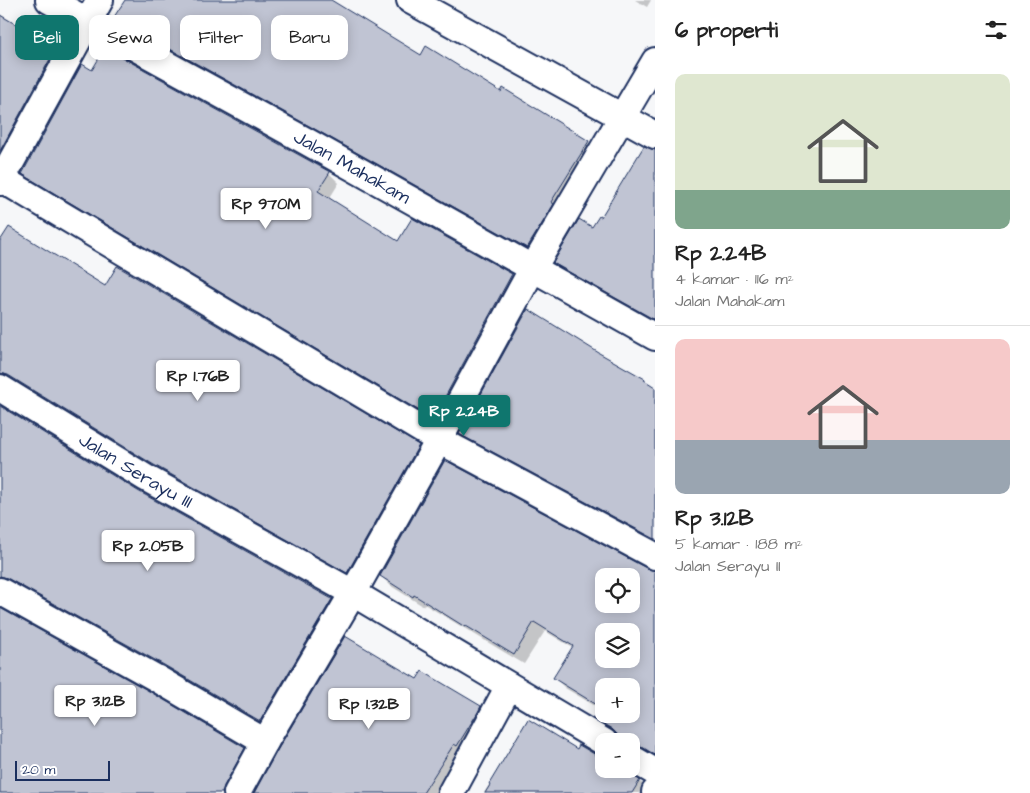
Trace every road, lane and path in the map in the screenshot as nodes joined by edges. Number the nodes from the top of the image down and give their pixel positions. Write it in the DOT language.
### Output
graph roads {
  1 [pos="48,0"];
  2 [pos="410,0"];
  3 [pos="93,11"];
  4 [pos="655,61"];
  5 [pos="622,117"];
  6 [pos="655,135"];
  7 [pos="1,180"];
  8 [pos="533,268"];
  9 [pos="655,336"];
  10 [pos="0,388"];
  11 [pos="439,440"];
  12 [pos="655,556"];
  13 [pos="0,590"];
  14 [pos="353,593"];
  15 [pos="509,686"];
  16 [pos="595,737"];
  17 [pos="265,742"];
  18 [pos="640,763"];
  19 [pos="655,772"];
  20 [pos="237,793"];
  21 [pos="451,793"];
  1 -- 3 [label="street, Jalan Mahakam"];
  2 -- 5 [label="street"];
  3 -- 7 [label="street"];
  3 -- 8 [label="street, Jalan Mahakam"];
  4 -- 5 [label="street"];
  5 -- 6 [label="street"];
  5 -- 8 [label="street"];
  7 -- 11 [label="street"];
  8 -- 9 [label="street, Jalan Mahakam"];
  8 -- 11 [label="street"];
  10 -- 14 [label="street, Jalan Serayu III"];
  11 -- 12 [label="street"];
  11 -- 14 [label="street"];
  13 -- 17 [label="street"];
  14 -- 15 [label="street, Jalan Serayu III"];
  14 -- 17 [label="street"];
  15 -- 16 [label="street, Jalan Serayu III"];
  15 -- 21 [label="street"];
  17 -- 20 [label="street"];
  18 -- 19 [label="street"];
}
